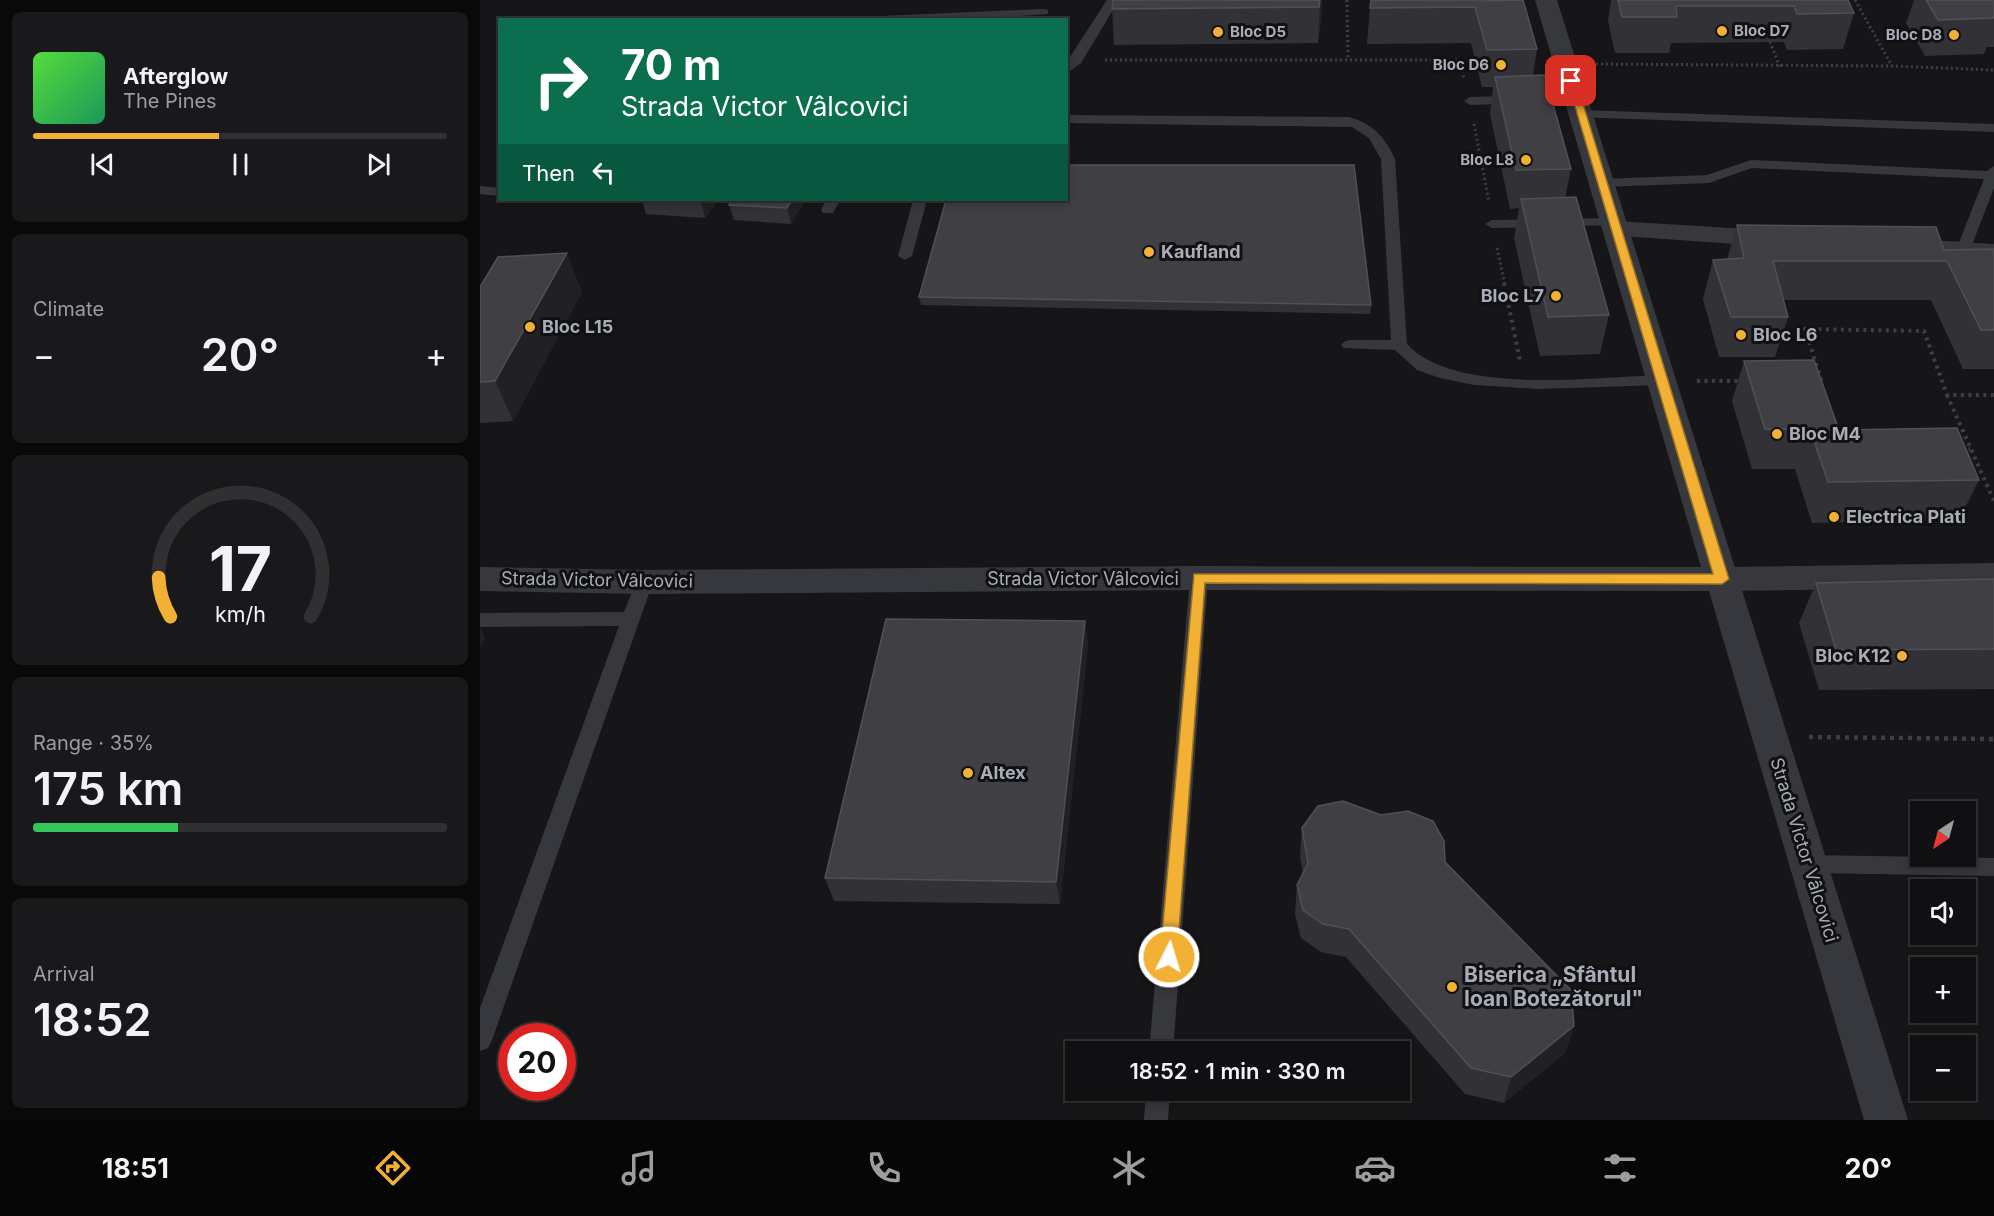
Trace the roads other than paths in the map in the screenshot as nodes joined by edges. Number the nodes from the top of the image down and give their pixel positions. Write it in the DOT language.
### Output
graph roads {
  1 [pos="1113,0"];
  2 [pos="1546,0"];
  3 [pos="1044,12"];
  4 [pos="936,18"];
  5 [pos="1068,68"];
  6 [pos="1470,101"];
  7 [pos="1579,106"];
  8 [pos="1068,118"];
  9 [pos="1994,128"];
  10 [pos="1993,172"];
  11 [pos="1602,183"];
  12 [pos="480,190"];
  13 [pos="498,192"];
  14 [pos="920,201"];
  15 [pos="1492,224"];
  16 [pos="1615,226"];
  17 [pos="1801,240"];
  18 [pos="1871,245"];
  19 [pos="1964,250"];
  20 [pos="1994,252"];
  21 [pos="905,256"];
  22 [pos="1349,345"];
  23 [pos="1399,345"];
  24 [pos="1661,380"];
  25 [pos="1994,575"];
  26 [pos="1199,578"];
  27 [pos="480,579"];
  28 [pos="1722,579"];
  29 [pos="644,582"];
  30 [pos="630,619"];
  31 [pos="480,620"];
  32 [pos="1808,864"];
  33 [pos="1994,867"];
  34 [pos="480,1040"];
  35 [pos="1162,1041"];
  36 [pos="1157,1101"];
  37 [pos="1156,1120"];
  38 [pos="1886,1120"];
  1 -- 5 [label="lane"];
  2 -- 7 [label="street, Strada Victor Vâlcovici"];
  3 -- 4 [label="lane"];
  6 -- 7 [label="lane"];
  7 -- 9 [label="lane"];
  7 -- 11 [label="street, Strada Victor Vâlcovici"];
  8 -- 23 [label="lane"];
  10 -- 11 [label="lane"];
  10 -- 19 [label="lane"];
  11 -- 16 [label="street, Strada Victor Vâlcovici"];
  12 -- 13 [label="lane"];
  14 -- 21 [label="lane"];
  15 -- 16 [label="lane"];
  16 -- 17 [label="street"];
  16 -- 24 [label="street, Strada Victor Vâlcovici"];
  18 -- 19 [label="street"];
  19 -- 20 [label="street"];
  22 -- 23 [label="lane"];
  23 -- 24 [label="lane"];
  24 -- 28 [label="street, Strada Victor Vâlcovici"];
  25 -- 28 [label="street, Strada Victor Vâlcovici"];
  26 -- 28 [label="street, Strada Victor Vâlcovici"];
  26 -- 29 [label="street, Strada Victor Vâlcovici"];
  26 -- 35 [label="lane"];
  27 -- 29 [label="street, Strada Victor Vâlcovici"];
  28 -- 32 [label="street, Strada Victor Vâlcovici"];
  29 -- 30 [label="lane"];
  30 -- 31 [label="lane"];
  30 -- 34 [label="lane"];
  32 -- 33 [label="lane"];
  32 -- 38 [label="street, Strada Victor Vâlcovici"];
  36 -- 37 [label="lane"];
}
